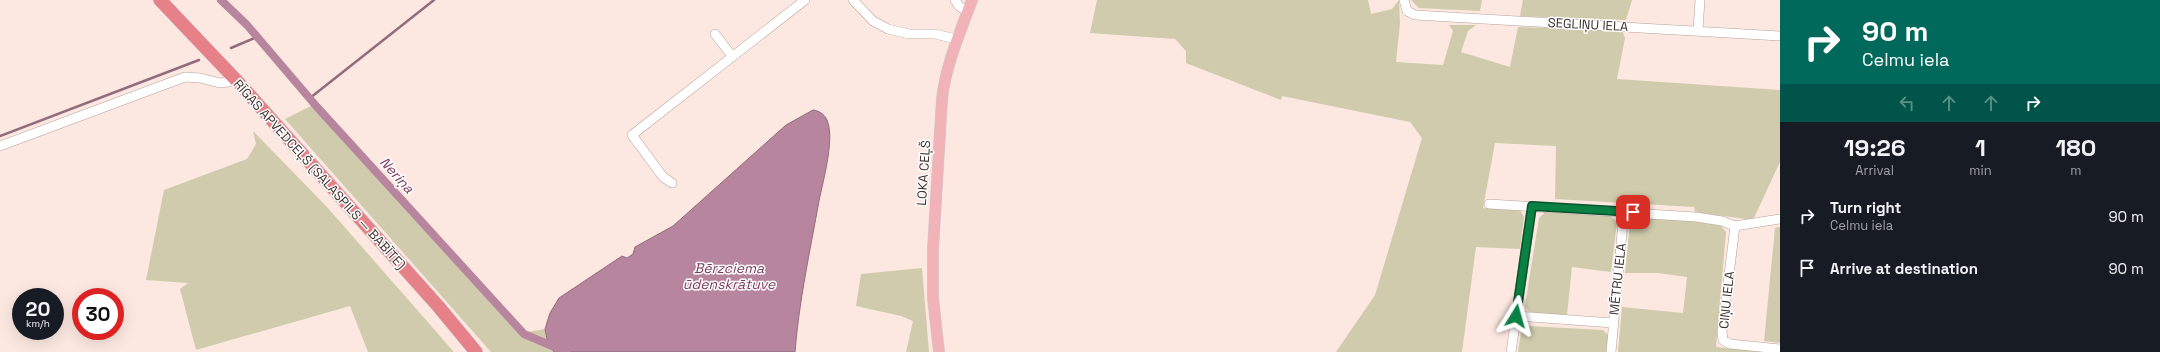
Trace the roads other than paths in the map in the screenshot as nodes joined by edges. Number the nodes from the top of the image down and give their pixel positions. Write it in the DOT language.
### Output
graph roads {
  1 [pos="160,0"];
  2 [pos="805,0"];
  3 [pos="853,0"];
  4 [pos="954,0"];
  5 [pos="972,0"];
  6 [pos="1700,0"];
  7 [pos="1404,1"];
  8 [pos="968,12"];
  9 [pos="1698,30"];
  10 [pos="715,34"];
  11 [pos="1780,36"];
  12 [pos="956,38"];
  13 [pos="732,56"];
  14 [pos="237,81"];
  15 [pos="0,146"];
  16 [pos="672,184"];
  17 [pos="1489,204"];
  18 [pos="1532,206"];
  19 [pos="1624,211"];
  20 [pos="1780,219"];
  21 [pos="1735,226"];
  22 [pos="1516,316"];
  23 [pos="1613,322"];
  24 [pos="1780,349"];
  25 [pos="476,352"];
  26 [pos="939,352"];
  27 [pos="1511,352"];
  28 [pos="1611,352"];
  1 -- 14 [label="highway, RĪGAS APVEDCEĻŠ (SALASPILS — BABĪTE)"];
  2 -- 13 [label="street"];
  3 -- 12 [label="street"];
  4 -- 8 [label="street"];
  5 -- 8 [label="main road, LOKA CEĻŠ"];
  6 -- 9 [label="street"];
  7 -- 9 [label="street, SEGLIŅU IELA"];
  8 -- 12 [label="main road, LOKA CEĻŠ"];
  9 -- 11 [label="street, SEGLIŅU IELA"];
  10 -- 13 [label="street"];
  12 -- 26 [label="main road, LOKA CEĻŠ"];
  13 -- 16 [label="street"];
  14 -- 15 [label="street"];
  14 -- 25 [label="highway, RĪGAS APVEDCEĻŠ (SALASPILS — BABĪTE)"];
  17 -- 18 [label="street"];
  18 -- 19 [label="street"];
  18 -- 22 [label="street"];
  19 -- 21 [label="street"];
  19 -- 23 [label="street, MĒTRU IELA"];
  20 -- 21 [label="street"];
  21 -- 24 [label="street, CIŅU IELA"];
  22 -- 23 [label="street"];
  22 -- 27 [label="street"];
  23 -- 28 [label="street, MĒTRU IELA"];
}
